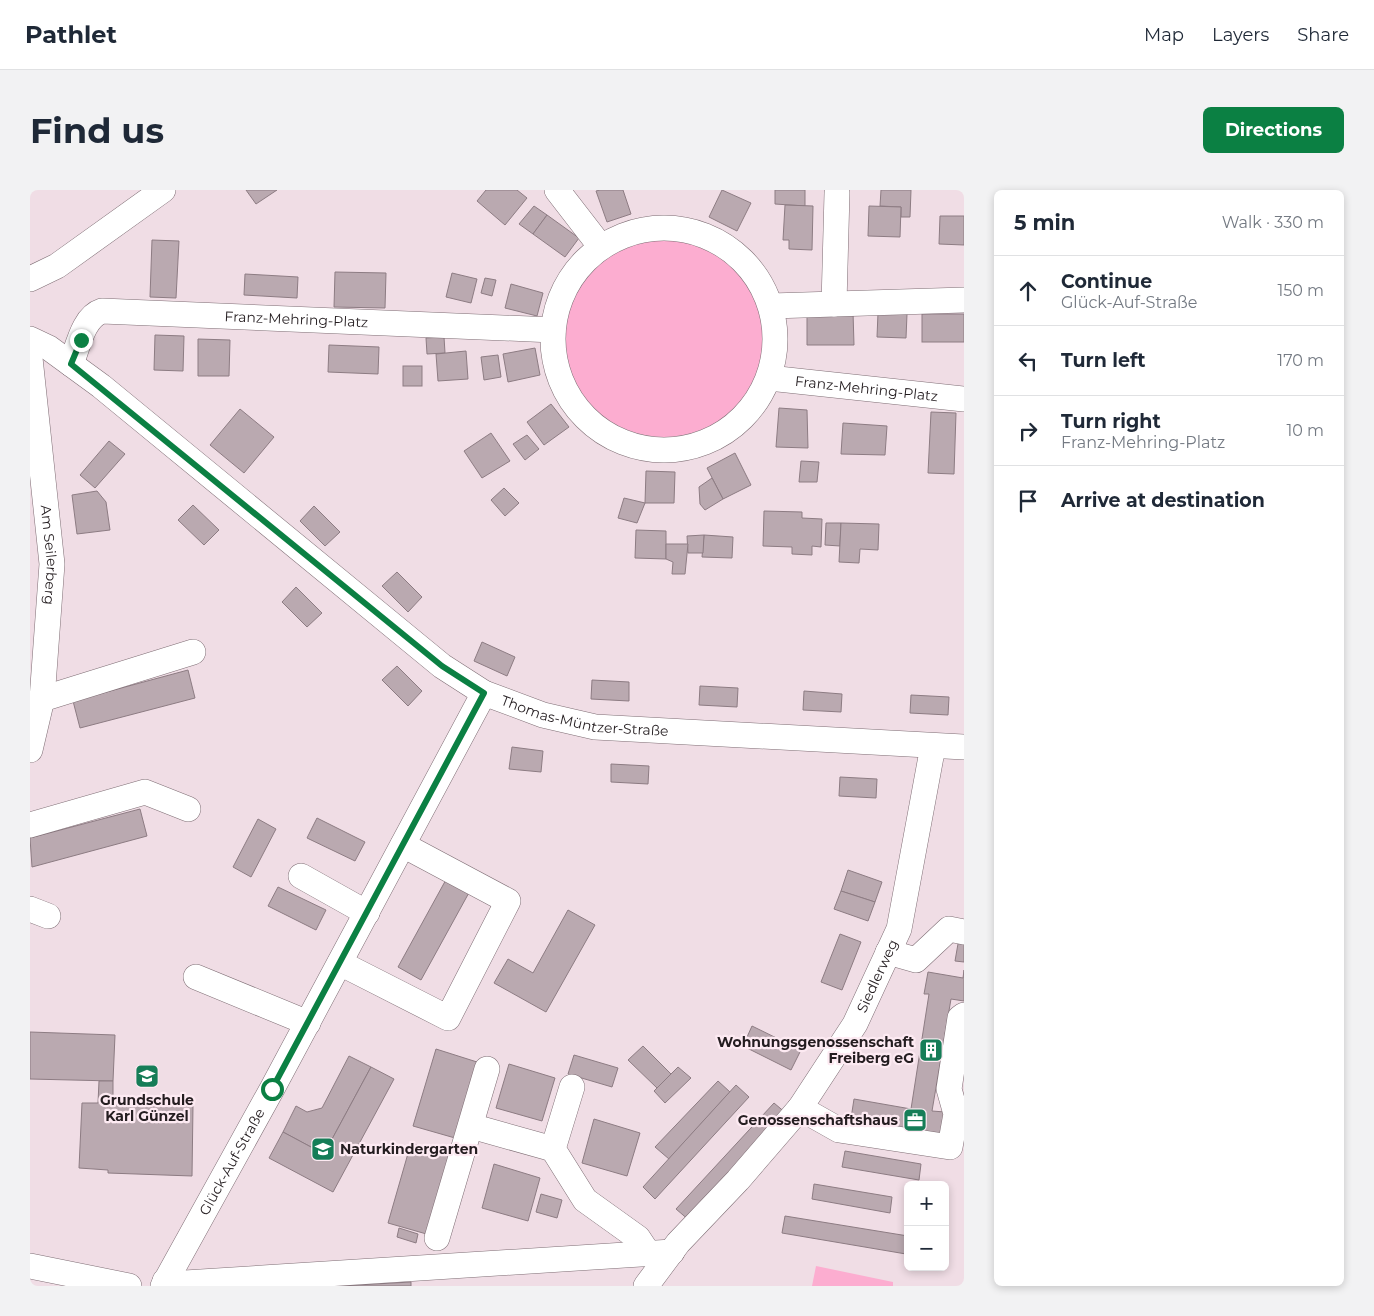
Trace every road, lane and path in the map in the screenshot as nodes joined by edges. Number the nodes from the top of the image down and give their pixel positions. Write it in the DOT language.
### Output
graph roads {
  1 [pos="163,190"];
  2 [pos="557,190"];
  3 [pos="836,193"];
  4 [pos="601,247"];
  5 [pos="30,279"];
  6 [pos="964,300"];
  7 [pos="834,304"];
  8 [pos="770,306"];
  9 [pos="553,330"];
  10 [pos="30,339"];
  11 [pos="30,358"];
  12 [pos="71,364"];
  13 [pos="769,378"];
  14 [pos="964,399"];
  15 [pos="193,652"];
  16 [pos="484,693"];
  17 [pos="42,699"];
  18 [pos="933,746"];
  19 [pos="964,747"];
  20 [pos="30,750"];
  21 [pos="188,809"];
  22 [pos="30,825"];
  23 [pos="403,845"];
  24 [pos="300,876"];
  25 [pos="367,913"];
  26 [pos="964,932"];
  27 [pos="888,952"];
  28 [pos="340,964"];
  29 [pos="196,977"];
  30 [pos="964,1014"];
  31 [pos="308,1023"];
  32 [pos="487,1069"];
  33 [pos="572,1087"];
  34 [pos="800,1108"];
  35 [pos="471,1126"];
  36 [pos="553,1149"];
  37 [pos="437,1238"];
  38 [pos="660,1252"];
  39 [pos="30,1266"];
  40 [pos="164,1284"];
  41 [pos="129,1286"];
  42 [pos="646,1286"];
  1 -- 5 [label="street"];
  2 -- 4 [label="street"];
  3 -- 7 [label="street"];
  4 -- 8 [label="street"];
  4 -- 9 [label="street"];
  6 -- 7 [label="street"];
  7 -- 8 [label="street"];
  8 -- 13 [label="street"];
  9 -- 12 [label="street, Franz-Mehring-Platz"];
  9 -- 13 [label="street"];
  10 -- 12 [label="street, Thomas-Müntzer-Straße"];
  11 -- 17 [label="street, Am Seilerberg"];
  12 -- 16 [label="street, Thomas-Müntzer-Straße"];
  13 -- 14 [label="street, Franz-Mehring-Platz"];
  15 -- 17 [label="street"];
  16 -- 18 [label="street, Thomas-Müntzer-Straße"];
  16 -- 23 [label="street, Glück-Auf-Straße"];
  17 -- 20 [label="street, Am Seilerberg"];
  18 -- 19 [label="street, Thomas-Müntzer-Straße"];
  18 -- 27 [label="street, Siedlerweg"];
  21 -- 22 [label="street"];
  23 -- 25 [label="street, Glück-Auf-Straße"];
  23 -- 28 [label="street"];
  24 -- 25 [label="street"];
  25 -- 28 [label="street, Glück-Auf-Straße"];
  26 -- 27 [label="street"];
  27 -- 34 [label="street, Siedlerweg"];
  28 -- 31 [label="street, Glück-Auf-Straße"];
  29 -- 31 [label="street"];
  30 -- 34 [label="street"];
  31 -- 40 [label="street, Glück-Auf-Straße"];
  32 -- 35 [label="street"];
  33 -- 36 [label="street"];
  34 -- 38 [label="street, Siedlerweg"];
  35 -- 36 [label="street"];
  35 -- 37 [label="street"];
  36 -- 38 [label="street"];
  38 -- 40 [label="street"];
  38 -- 42 [label="street, Siedlerweg"];
  39 -- 41 [label="street"];
}
